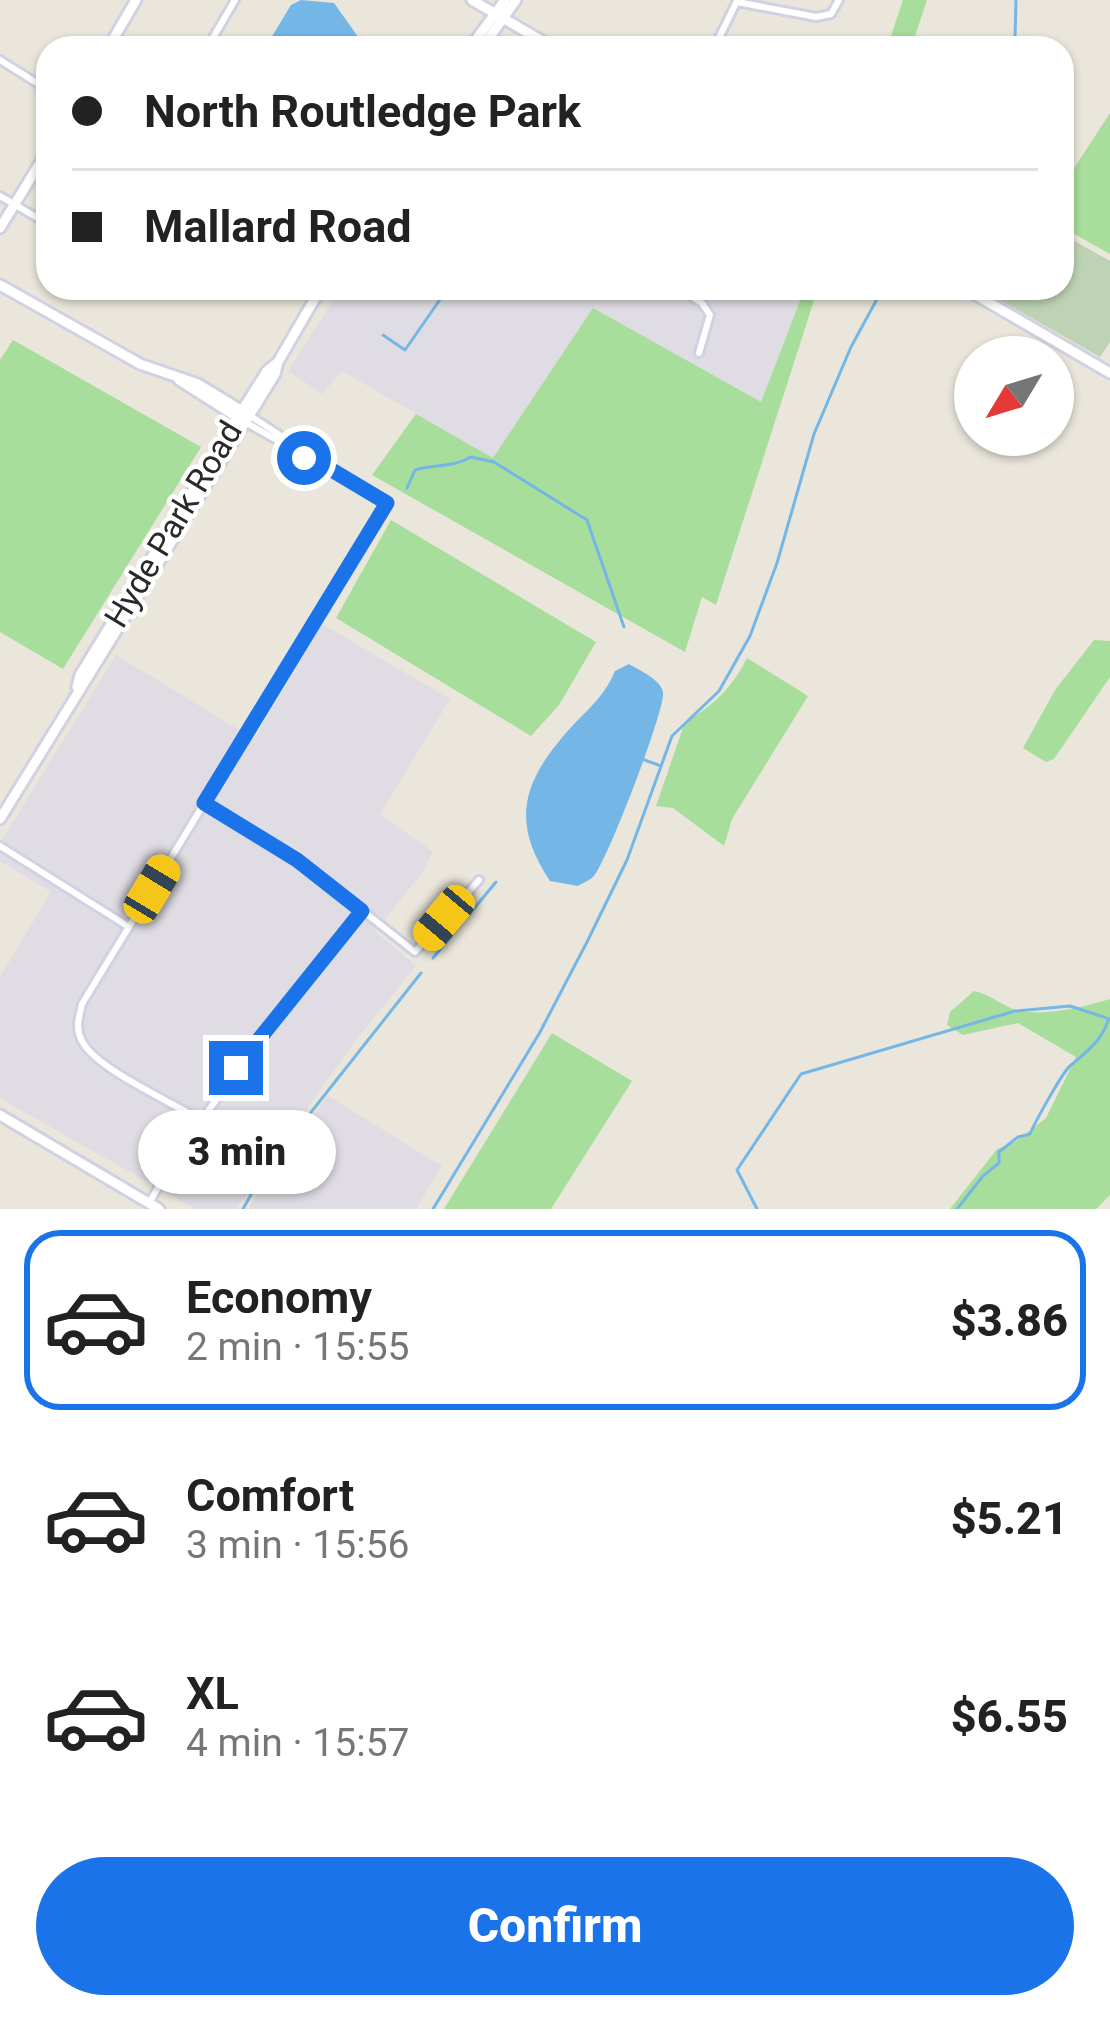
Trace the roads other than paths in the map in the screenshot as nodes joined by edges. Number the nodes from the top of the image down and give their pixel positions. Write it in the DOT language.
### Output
graph roads {
  1 [pos="136,0"];
  2 [pos="235,0"];
  3 [pos="472,0"];
  4 [pos="505,0"];
  5 [pos="516,0"];
  6 [pos="839,0"];
  7 [pos="737,1"];
  8 [pos="500,16"];
  9 [pos="115,36"];
  10 [pos="214,36"];
  11 [pos="481,36"];
  12 [pos="489,36"];
  13 [pos="534,36"];
  14 [pos="720,36"];
  15 [pos="0,60"];
  16 [pos="36,82"];
  17 [pos="36,170"];
  18 [pos="0,196"];
  19 [pos="15,204"];
  20 [pos="36,217"];
  21 [pos="0,228"];
  22 [pos="0,286"];
  23 [pos="314,300"];
  24 [pos="697,300"];
  25 [pos="985,300"];
  26 [pos="699,353"];
  27 [pos="1110,373"];
  28 [pos="244,416"];
  29 [pos="398,502"];
  30 [pos="387,503"];
  31 [pos="204,803"];
  32 [pos="0,819"];
  33 [pos="0,846"];
  34 [pos="479,880"];
  35 [pos="362,911"];
  36 [pos="129,927"];
  37 [pos="0,1115"];
  38 [pos="199,1119"];
  39 [pos="154,1206"];
  1 -- 9 [label="main road"];
  2 -- 10 [label="street"];
  3 -- 8 [label="main road"];
  4 -- 8 [label="main road"];
  5 -- 8 [label="main road"];
  6 -- 7 [label="street"];
  7 -- 14 [label="street"];
  8 -- 11 [label="main road"];
  8 -- 12 [label="main road"];
  8 -- 13 [label="main road"];
  15 -- 16 [label="street"];
  17 -- 19 [label="main road"];
  18 -- 19 [label="street"];
  19 -- 20 [label="street"];
  19 -- 21 [label="main road"];
  22 -- 28 [label="main road"];
  23 -- 28 [label="main road, Hyde Park Road"];
  24 -- 26 [label="street"];
  25 -- 27 [label="main road"];
  28 -- 30 [label="street"];
  28 -- 32 [label="main road, Hyde Park Road"];
  29 -- 30 [label="street"];
  30 -- 31 [label="street"];
  31 -- 35 [label="street"];
  31 -- 36 [label="street"];
  33 -- 36 [label="street"];
  34 -- 35 [label="street"];
  35 -- 38 [label="street"];
  36 -- 38 [label="street"];
  37 -- 39 [label="main road"];
  38 -- 39 [label="street"];
}
